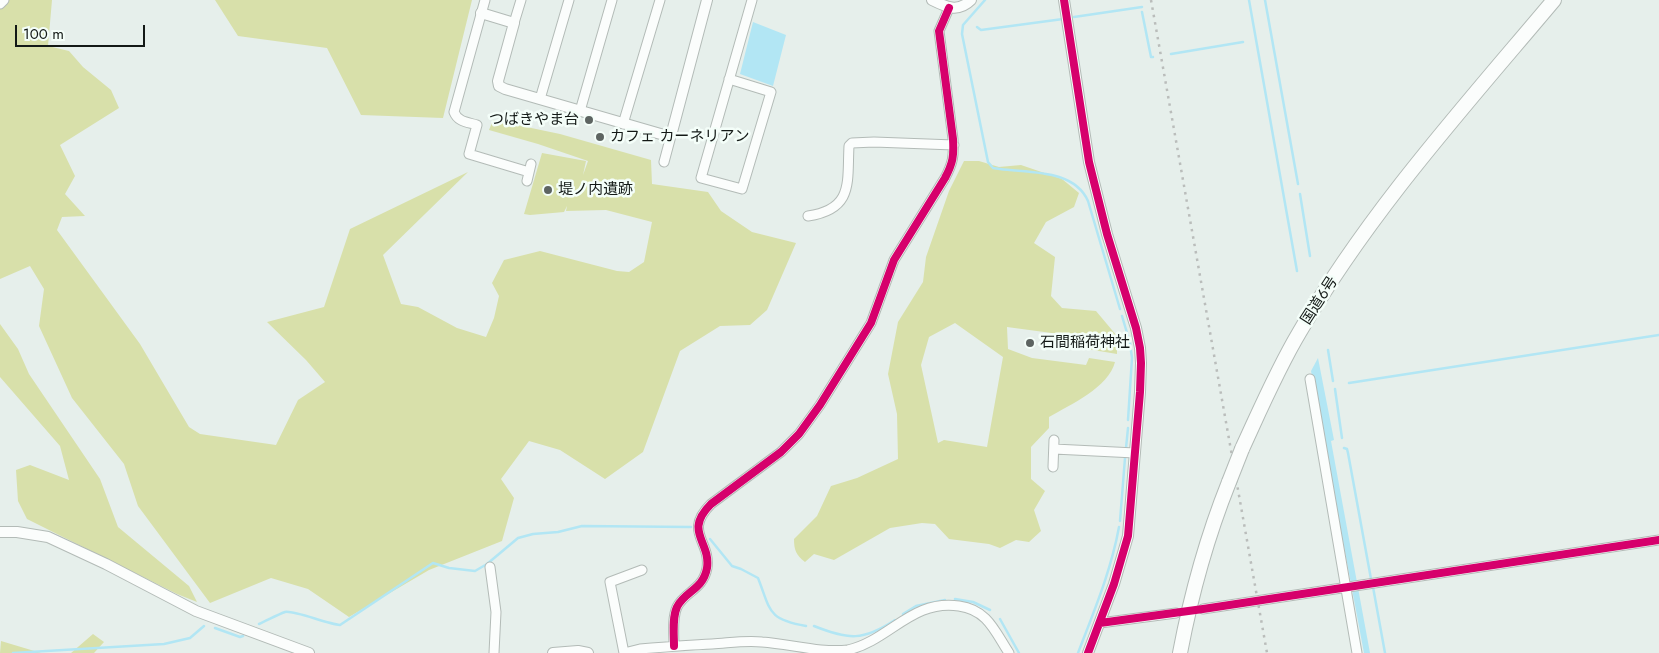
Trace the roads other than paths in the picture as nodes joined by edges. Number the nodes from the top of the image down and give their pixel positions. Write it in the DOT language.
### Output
graph roads {
  1 [pos="4,0"];
  2 [pos="485,0"];
  3 [pos="521,0"];
  4 [pos="569,0"];
  5 [pos="612,0"];
  6 [pos="660,0"];
  7 [pos="707,0"];
  8 [pos="752,0"];
  9 [pos="932,0"];
  10 [pos="971,0"];
  11 [pos="1064,0"];
  12 [pos="1554,0"];
  13 [pos="0,4"];
  14 [pos="949,8"];
  15 [pos="481,13"];
  16 [pos="514,23"];
  17 [pos="729,79"];
  18 [pos="540,99"];
  19 [pos="580,111"];
  20 [pos="623,124"];
  21 [pos="672,132"];
  22 [pos="954,145"];
  23 [pos="664,162"];
  24 [pos="529,173"];
  25 [pos="808,216"];
  26 [pos="1310,379"];
  27 [pos="1135,453"];
  28 [pos="1053,467"];
  29 [pos="0,532"];
  30 [pos="1659,540"];
  31 [pos="490,567"];
  32 [pos="642,570"];
  33 [pos="1352,586"];
  34 [pos="1203,609"];
  35 [pos="1176,613"];
  36 [pos="1100,623"];
  37 [pos="674,646"];
  38 [pos="310,653"];
  39 [pos="494,653"];
  40 [pos="553,653"];
  41 [pos="588,653"];
  42 [pos="624,653"];
  43 [pos="1009,653"];
  44 [pos="1088,653"];
  45 [pos="1180,653"];
  46 [pos="1357,653"];
  1 -- 13 [label="street"];
  2 -- 15 [label="street"];
  3 -- 16 [label="street"];
  4 -- 18 [label="street"];
  5 -- 19 [label="street"];
  6 -- 20 [label="street"];
  7 -- 21 [label="street"];
  8 -- 17 [label="street"];
  9 -- 14 [label="street"];
  10 -- 14 [label="street"];
  11 -- 27 [label="street"];
  12 -- 45 [label="highway, 国道6号, bridge"];
  14 -- 22 [label="street"];
  15 -- 16 [label="street"];
  15 -- 24 [label="street"];
  16 -- 18 [label="street"];
  17 -- 17 [label="street"];
  18 -- 19 [label="street"];
  19 -- 20 [label="street"];
  20 -- 21 [label="street"];
  21 -- 23 [label="street"];
  22 -- 25 [label="street"];
  22 -- 37 [label="street"];
  26 -- 33 [label="street"];
  27 -- 28 [label="street"];
  27 -- 36 [label="street"];
  29 -- 38 [label="street"];
  30 -- 33 [label="street"];
  31 -- 39 [label="street"];
  32 -- 42 [label="street"];
  33 -- 34 [label="street"];
  33 -- 46 [label="street"];
  35 -- 36 [label="street"];
  36 -- 44 [label="street"];
  37 -- 42 [label="street"];
  37 -- 43 [label="street"];
  40 -- 41 [label="street"];
}
